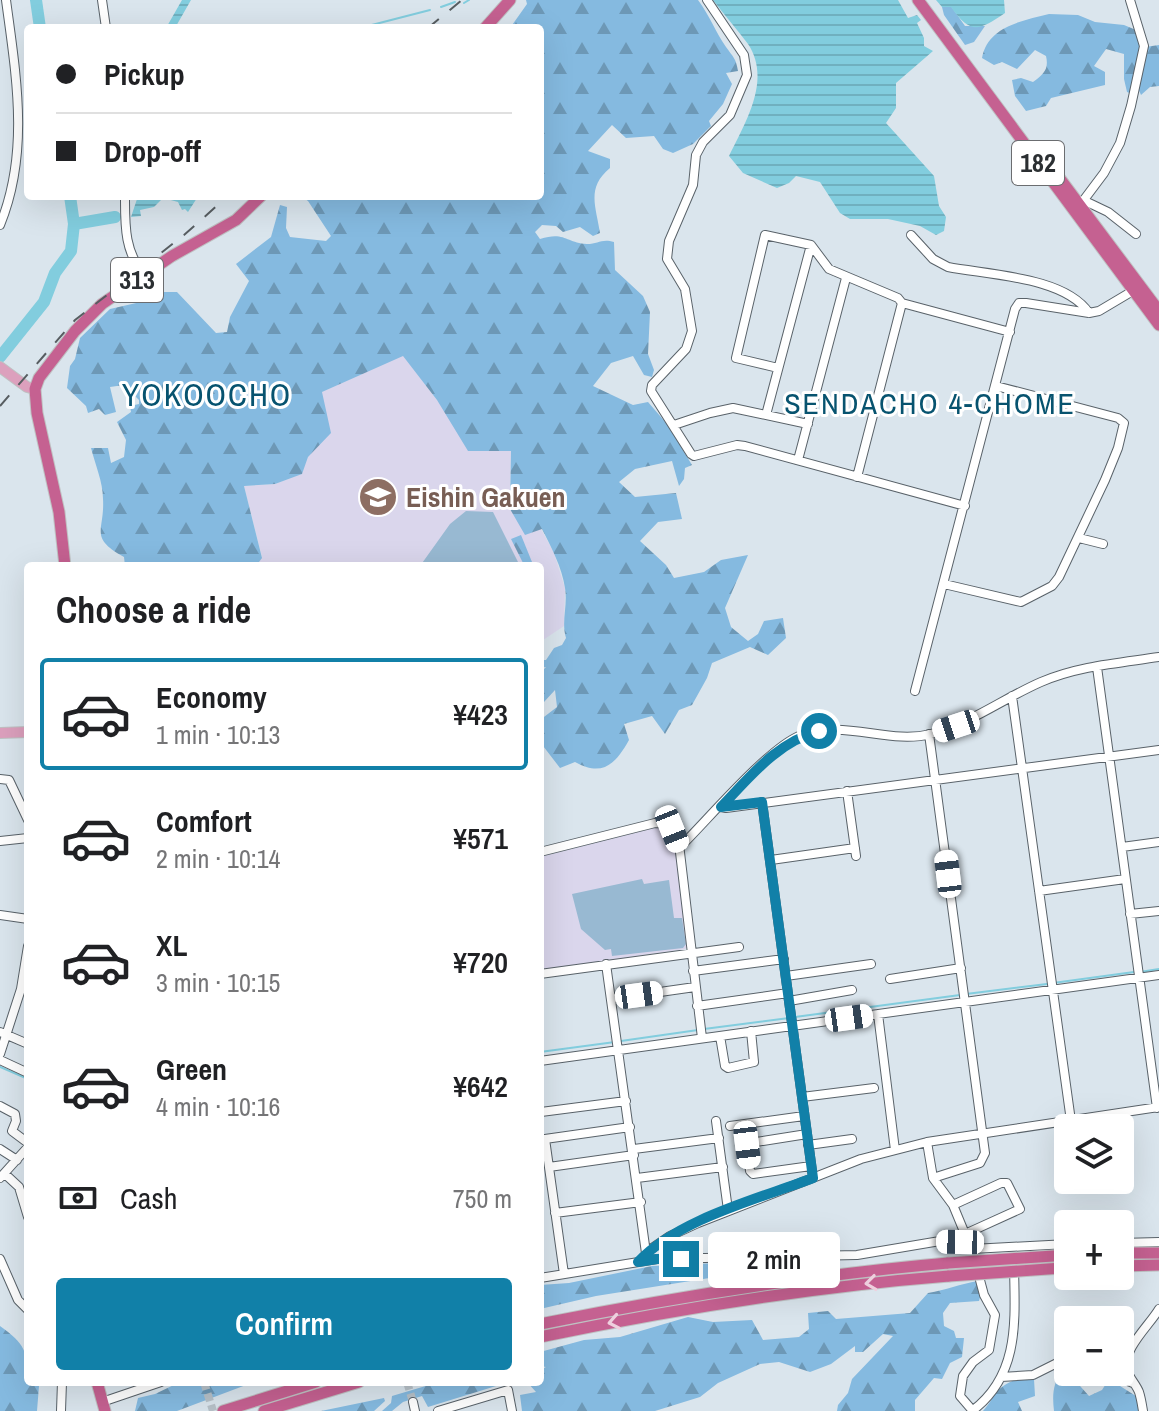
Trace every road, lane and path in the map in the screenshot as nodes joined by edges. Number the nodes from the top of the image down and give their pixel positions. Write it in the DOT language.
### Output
graph roads {
  1 [pos="6,0"];
  2 [pos="102,0"];
  3 [pos="510,0"];
  4 [pos="707,0"];
  5 [pos="918,0"];
  6 [pos="927,0"];
  7 [pos="1130,0"];
  8 [pos="105,24"];
  9 [pos="489,24"];
  10 [pos="125,200"];
  11 [pos="257,200"];
  12 [pos="1080,206"];
  13 [pos="0,225"];
  14 [pos="1136,234"];
  15 [pos="911,235"];
  16 [pos="811,245"];
  17 [pos="145,275"];
  18 [pos="846,278"];
  19 [pos="1137,289"];
  20 [pos="902,303"];
  21 [pos="1159,311"];
  22 [pos="1089,313"];
  23 [pos="1159,325"];
  24 [pos="1010,332"];
  25 [pos="0,367"];
  26 [pos="778,368"];
  27 [pos="996,386"];
  28 [pos="35,389"];
  29 [pos="766,415"];
  30 [pos="808,424"];
  31 [pos="674,425"];
  32 [pos="798,460"];
  33 [pos="857,477"];
  34 [pos="965,506"];
  35 [pos="1079,538"];
  36 [pos="1103,544"];
  37 [pos="65,562"];
  38 [pos="944,584"];
  39 [pos="1159,657"];
  40 [pos="1097,667"];
  41 [pos="915,691"];
  42 [pos="1012,696"];
  43 [pos="24,732"];
  44 [pos="0,733"];
  45 [pos="929,734"];
  46 [pos="1159,750"];
  47 [pos="1108,757"];
  48 [pos="1022,768"];
  49 [pos="0,779"];
  50 [pos="936,779"];
  51 [pos="847,791"];
  52 [pos="762,802"];
  53 [pos="721,807"];
  54 [pos="24,812"];
  55 [pos="24,838"];
  56 [pos="0,841"];
  57 [pos="1159,842"];
  58 [pos="679,844"];
  59 [pos="1122,847"];
  60 [pos="544,851"];
  61 [pos="771,860"];
  62 [pos="1125,879"];
  63 [pos="1039,891"];
  64 [pos="1159,911"];
  65 [pos="1130,914"];
  66 [pos="0,915"];
  67 [pos="24,918"];
  68 [pos="739,947"];
  69 [pos="692,952"];
  70 [pos="784,959"];
  71 [pos="606,964"];
  72 [pos="871,964"];
  73 [pos="961,968"];
  74 [pos="24,971"];
  75 [pos="693,971"];
  76 [pos="544,973"];
  77 [pos="1138,974"];
  78 [pos="1159,975"];
  79 [pos="786,976"];
  80 [pos="890,979"];
  81 [pos="1053,986"];
  82 [pos="695,987"];
  83 [pos="852,990"];
  84 [pos="788,997"];
  85 [pos="965,998"];
  86 [pos="611,999"];
  87 [pos="697,1006"];
  88 [pos="878,1014"];
  89 [pos="791,1020"];
  90 [pos="751,1031"];
  91 [pos="3,1033"];
  92 [pos="701,1033"];
  93 [pos="720,1036"];
  94 [pos="24,1042"];
  95 [pos="619,1045"];
  96 [pos="0,1057"];
  97 [pos="544,1060"];
  98 [pos="24,1071"];
  99 [pos="874,1088"];
  100 [pos="802,1097"];
  101 [pos="626,1101"];
  102 [pos="0,1106"];
  103 [pos="1158,1108"];
  104 [pos="544,1112"];
  105 [pos="1070,1114"];
  106 [pos="1118,1114"];
  107 [pos="804,1116"];
  108 [pos="716,1121"];
  109 [pos="1054,1123"];
  110 [pos="730,1126"];
  111 [pos="630,1127"];
  112 [pos="983,1133"];
  113 [pos="807,1134"];
  114 [pos="719,1138"];
  115 [pos="852,1139"];
  116 [pos="24,1142"];
  117 [pos="927,1142"];
  118 [pos="808,1145"];
  119 [pos="0,1149"];
  120 [pos="24,1150"];
  121 [pos="895,1150"];
  122 [pos="634,1152"];
  123 [pos="17,1160"];
  124 [pos="811,1166"];
  125 [pos="549,1167"];
  126 [pos="723,1167"];
  127 [pos="2,1176"];
  128 [pos="637,1178"];
  129 [pos="813,1178"];
  130 [pos="933,1178"];
  131 [pos="641,1202"];
  132 [pos="24,1204"];
  133 [pos="953,1205"];
  134 [pos="728,1210"];
  135 [pos="555,1213"];
  136 [pos="963,1238"];
  137 [pos="1159,1242"];
  138 [pos="1054,1245"];
  139 [pos="1013,1247"];
  140 [pos="1134,1247"];
  141 [pos="972,1249"];
  142 [pos="1134,1250"];
  143 [pos="648,1251"];
  144 [pos="1159,1253"];
  145 [pos="1054,1257"];
  146 [pos="0,1259"];
  147 [pos="638,1262"];
  148 [pos="1159,1265"];
  149 [pos="1134,1266"];
  150 [pos="1054,1268"];
  151 [pos="949,1269"];
  152 [pos="564,1274"];
  153 [pos="544,1277"];
  154 [pos="24,1306"];
  155 [pos="1159,1309"];
  156 [pos="994,1322"];
  157 [pos="1015,1322"];
  158 [pos="544,1323"];
  159 [pos="544,1336"];
  160 [pos="1134,1340"];
  161 [pos="1054,1364"];
  162 [pos="1001,1377"];
  163 [pos="1134,1383"];
  164 [pos="62,1386"];
  165 [pos="98,1386"];
  166 [pos="152,1386"];
  167 [pos="303,1386"];
  168 [pos="346,1386"];
  169 [pos="104,1407"];
  170 [pos="61,1411"];
  171 [pos="223,1411"];
  172 [pos="264,1411"];
  173 [pos="438,1411"];
  174 [pos="512,1411"];
  175 [pos="973,1411"];
  176 [pos="1143,1411"];
  1 -- 13 [label="street"];
  2 -- 8 [label="street"];
  3 -- 9 [label="highway"];
  4 -- 31 [label="street"];
  5 -- 12 [label="highway, 182"];
  6 -- 12 [label="highway, 182"];
  7 -- 12 [label="street"];
  10 -- 17 [label="street"];
  11 -- 17 [label="highway, 313"];
  12 -- 14 [label="street"];
  12 -- 19 [label="highway, 182"];
  15 -- 22 [label="street"];
  16 -- 18 [label="street"];
  16 -- 26 [label="street"];
  16 -- 26 [label="street"];
  17 -- 28 [label="highway, 313"];
  18 -- 20 [label="street"];
  18 -- 30 [label="street"];
  19 -- 21 [label="highway, 182"];
  19 -- 22 [label="street"];
  19 -- 23 [label="highway, 182"];
  20 -- 24 [label="street"];
  20 -- 33 [label="street"];
  22 -- 24 [label="street"];
  24 -- 27 [label="street"];
  25 -- 28 [label="main road"];
  26 -- 29 [label="street"];
  27 -- 34 [label="street"];
  27 -- 35 [label="street"];
  28 -- 37 [label="highway"];
  29 -- 30 [label="street"];
  29 -- 31 [label="street"];
  30 -- 32 [label="street"];
  31 -- 32 [label="street"];
  32 -- 33 [label="street"];
  33 -- 34 [label="street"];
  34 -- 38 [label="street"];
  35 -- 36 [label="street"];
  35 -- 38 [label="street"];
  38 -- 41 [label="street"];
  39 -- 40 [label="street"];
  40 -- 42 [label="street"];
  40 -- 47 [label="street"];
  42 -- 45 [label="street"];
  42 -- 48 [label="street"];
  43 -- 44 [label="main road"];
  45 -- 50 [label="street"];
  45 -- 53 [label="street"];
  46 -- 47 [label="street"];
  47 -- 48 [label="street"];
  47 -- 59 [label="street"];
  48 -- 50 [label="street"];
  48 -- 63 [label="street"];
  49 -- 54 [label="street"];
  50 -- 51 [label="street"];
  50 -- 73 [label="street"];
  51 -- 52 [label="street"];
  51 -- 61 [label="street"];
  52 -- 53 [label="street"];
  52 -- 61 [label="street"];
  53 -- 58 [label="street"];
  55 -- 56 [label="street"];
  57 -- 59 [label="street"];
  58 -- 60 [label="street"];
  58 -- 69 [label="street"];
  59 -- 62 [label="street"];
  61 -- 70 [label="street"];
  62 -- 63 [label="street"];
  62 -- 65 [label="street"];
  63 -- 81 [label="street"];
  64 -- 65 [label="street"];
  65 -- 77 [label="street"];
  66 -- 67 [label="street"];
  68 -- 69 [label="street"];
  69 -- 71 [label="street"];
  69 -- 75 [label="street"];
  70 -- 75 [label="street"];
  70 -- 79 [label="street"];
  71 -- 76 [label="street"];
  71 -- 86 [label="street"];
  72 -- 79 [label="street"];
  73 -- 80 [label="street"];
  73 -- 85 [label="street"];
  74 -- 91 [label="street"];
  75 -- 82 [label="street"];
  77 -- 78 [label="street"];
  77 -- 81 [label="street"];
  77 -- 103 [label="street"];
  79 -- 84 [label="street"];
  81 -- 85 [label="street"];
  81 -- 105 [label="street"];
  82 -- 86 [label="street"];
  82 -- 87 [label="street"];
  83 -- 84 [label="street"];
  84 -- 87 [label="street"];
  84 -- 89 [label="street"];
  85 -- 88 [label="street"];
  85 -- 112 [label="street"];
  86 -- 95 [label="street"];
  87 -- 92 [label="street"];
  88 -- 89 [label="street"];
  88 -- 121 [label="street"];
  89 -- 90 [label="street"];
  89 -- 100 [label="street"];
  90 -- 93 [label="street"];
  90 -- 93 [label="street"];
  91 -- 94 [label="street"];
  91 -- 96 [label="street"];
  92 -- 93 [label="street"];
  92 -- 95 [label="street"];
  95 -- 97 [label="street"];
  95 -- 101 [label="street"];
  96 -- 98 [label="street"];
  99 -- 100 [label="street"];
  100 -- 107 [label="street"];
  101 -- 104 [label="street"];
  101 -- 111 [label="street"];
  102 -- 116 [label="street"];
  103 -- 106 [label="street"];
  107 -- 110 [label="street"];
  107 -- 113 [label="street"];
  108 -- 114 [label="street"];
  109 -- 112 [label="street"];
  111 -- 122 [label="street"];
  111 -- 125 [label="street"];
  112 -- 117 [label="street"];
  112 -- 130 [label="street"];
  113 -- 118 [label="street"];
  113 -- 124 [label="street"];
  114 -- 122 [label="street"];
  114 -- 126 [label="street"];
  115 -- 118 [label="street"];
  117 -- 121 [label="street"];
  117 -- 130 [label="street"];
  118 -- 124 [label="street"];
  119 -- 123 [label="street"];
  120 -- 123 [label="street"];
  121 -- 129 [label="street"];
  122 -- 125 [label="street"];
  122 -- 128 [label="street"];
  123 -- 127 [label="street"];
  124 -- 129 [label="street"];
  125 -- 135 [label="street"];
  126 -- 128 [label="street"];
  126 -- 134 [label="street"];
  127 -- 132 [label="street"];
  128 -- 131 [label="street"];
  129 -- 134 [label="street"];
  130 -- 133 [label="street"];
  131 -- 135 [label="street"];
  131 -- 143 [label="street"];
  133 -- 136 [label="street"];
  133 -- 136 [label="street"];
  134 -- 143 [label="street"];
  135 -- 152 [label="street"];
  136 -- 141 [label="street"];
  136 -- 147 [label="street"];
  137 -- 140 [label="street"];
  138 -- 139 [label="street"];
  139 -- 141 [label="street"];
  139 -- 157 [label="street"];
  141 -- 156 [label="street"];
  142 -- 144 [label="highway"];
  143 -- 147 [label="street"];
  145 -- 151 [label="highway, bridge"];
  146 -- 154 [label="street"];
  147 -- 152 [label="street"];
  148 -- 149 [label="highway"];
  150 -- 151 [label="highway, bridge"];
  151 -- 158 [label="highway"];
  151 -- 159 [label="highway, one-way"];
  152 -- 153 [label="street"];
  155 -- 160 [label="street"];
  156 -- 157 [label="street"];
  156 -- 175 [label="street"];
  157 -- 162 [label="street"];
  161 -- 162 [label="street"];
  162 -- 175 [label="street"];
  163 -- 176 [label="street"];
  164 -- 170 [label="street"];
  165 -- 169 [label="highway"];
  166 -- 169 [label="street"];
  167 -- 171 [label="highway"];
  168 -- 172 [label="highway"];
  173 -- 174 [label="street"];
}
